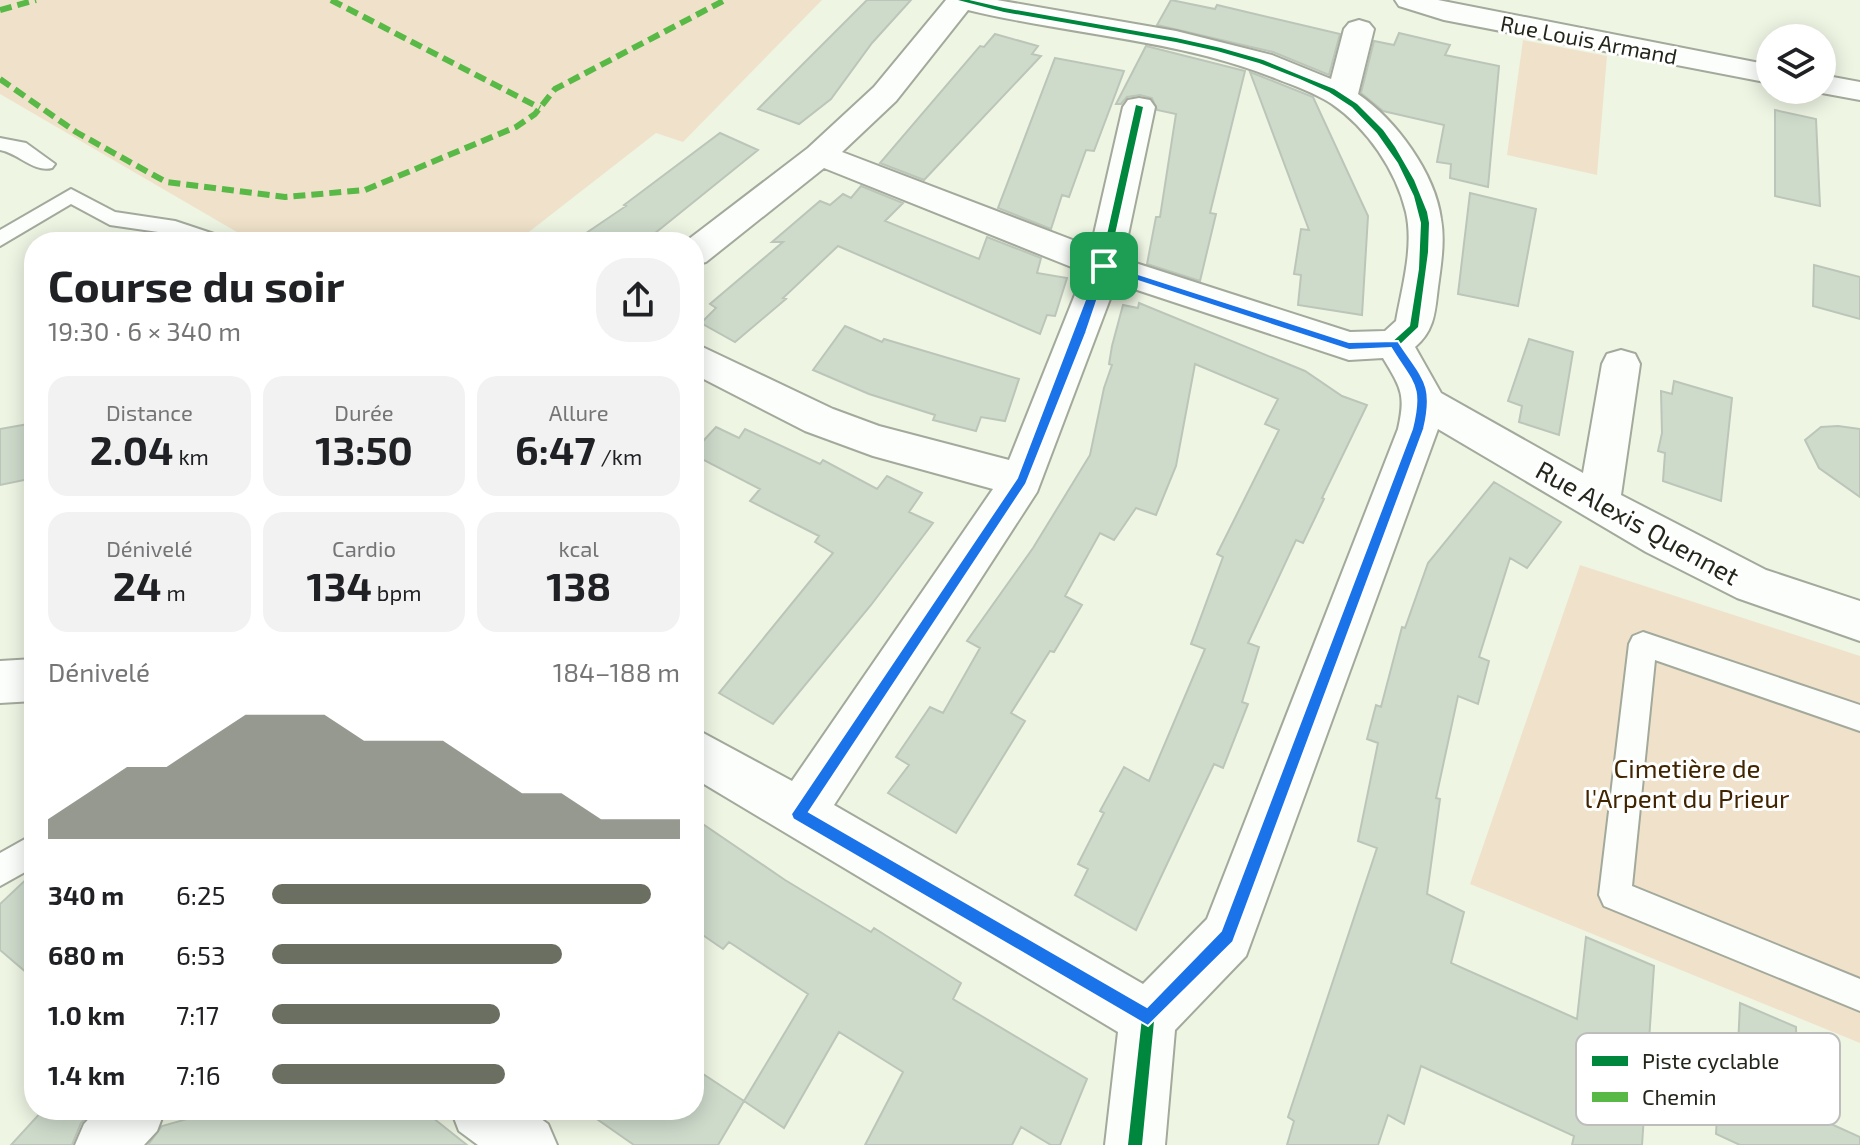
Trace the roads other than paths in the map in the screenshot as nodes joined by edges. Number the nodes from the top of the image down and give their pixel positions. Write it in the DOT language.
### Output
graph roads {
  1 [pos="961,0"];
  2 [pos="1409,0"];
  3 [pos="1359,29"];
  4 [pos="1756,71"];
  5 [pos="1836,87"];
  6 [pos="1860,91"];
  7 [pos="1342,96"];
  8 [pos="1139,107"];
  9 [pos="0,144"];
  10 [pos="820,155"];
  11 [pos="45,164"];
  12 [pos="187,232"];
  13 [pos="0,239"];
  14 [pos="704,245"];
  15 [pos="1104,266"];
  16 [pos="1394,344"];
  17 [pos="704,362"];
  18 [pos="1621,364"];
  19 [pos="1425,402"];
  20 [pos="1022,480"];
  21 [pos="1599,502"];
  22 [pos="1860,621"];
  23 [pos="24,681"];
  24 [pos="0,682"];
  25 [pos="1860,718"];
  26 [pos="704,757"];
  27 [pos="799,814"];
  28 [pos="24,855"];
  29 [pos="0,871"];
  30 [pos="1860,995"];
  31 [pos="1148,1018"];
  32 [pos="127,1120"];
  33 [pos="493,1120"];
  34 [pos="105,1145"];
  35 [pos="527,1145"];
  36 [pos="1135,1145"];
  1 -- 7 [label="street"];
  1 -- 10 [label="street"];
  2 -- 4 [label="street, Rue Louis Armand"];
  3 -- 7 [label="street"];
  5 -- 6 [label="street"];
  7 -- 16 [label="street"];
  8 -- 15 [label="street"];
  9 -- 11 [label="lane"];
  10 -- 14 [label="street"];
  10 -- 15 [label="street"];
  12 -- 13 [label="lane"];
  15 -- 16 [label="street"];
  15 -- 20 [label="street"];
  16 -- 19 [label="street"];
  17 -- 20 [label="street"];
  18 -- 21 [label="street"];
  19 -- 21 [label="street, Rue Alexis Quennet"];
  19 -- 31 [label="street"];
  20 -- 27 [label="street"];
  21 -- 22 [label="street, Rue Alexis Quennet"];
  23 -- 24 [label="street"];
  25 -- 30 [label="lane"];
  26 -- 27 [label="street"];
  27 -- 31 [label="street"];
  28 -- 29 [label="lane"];
  31 -- 36 [label="street"];
  32 -- 34 [label="street"];
  33 -- 35 [label="street"];
}
